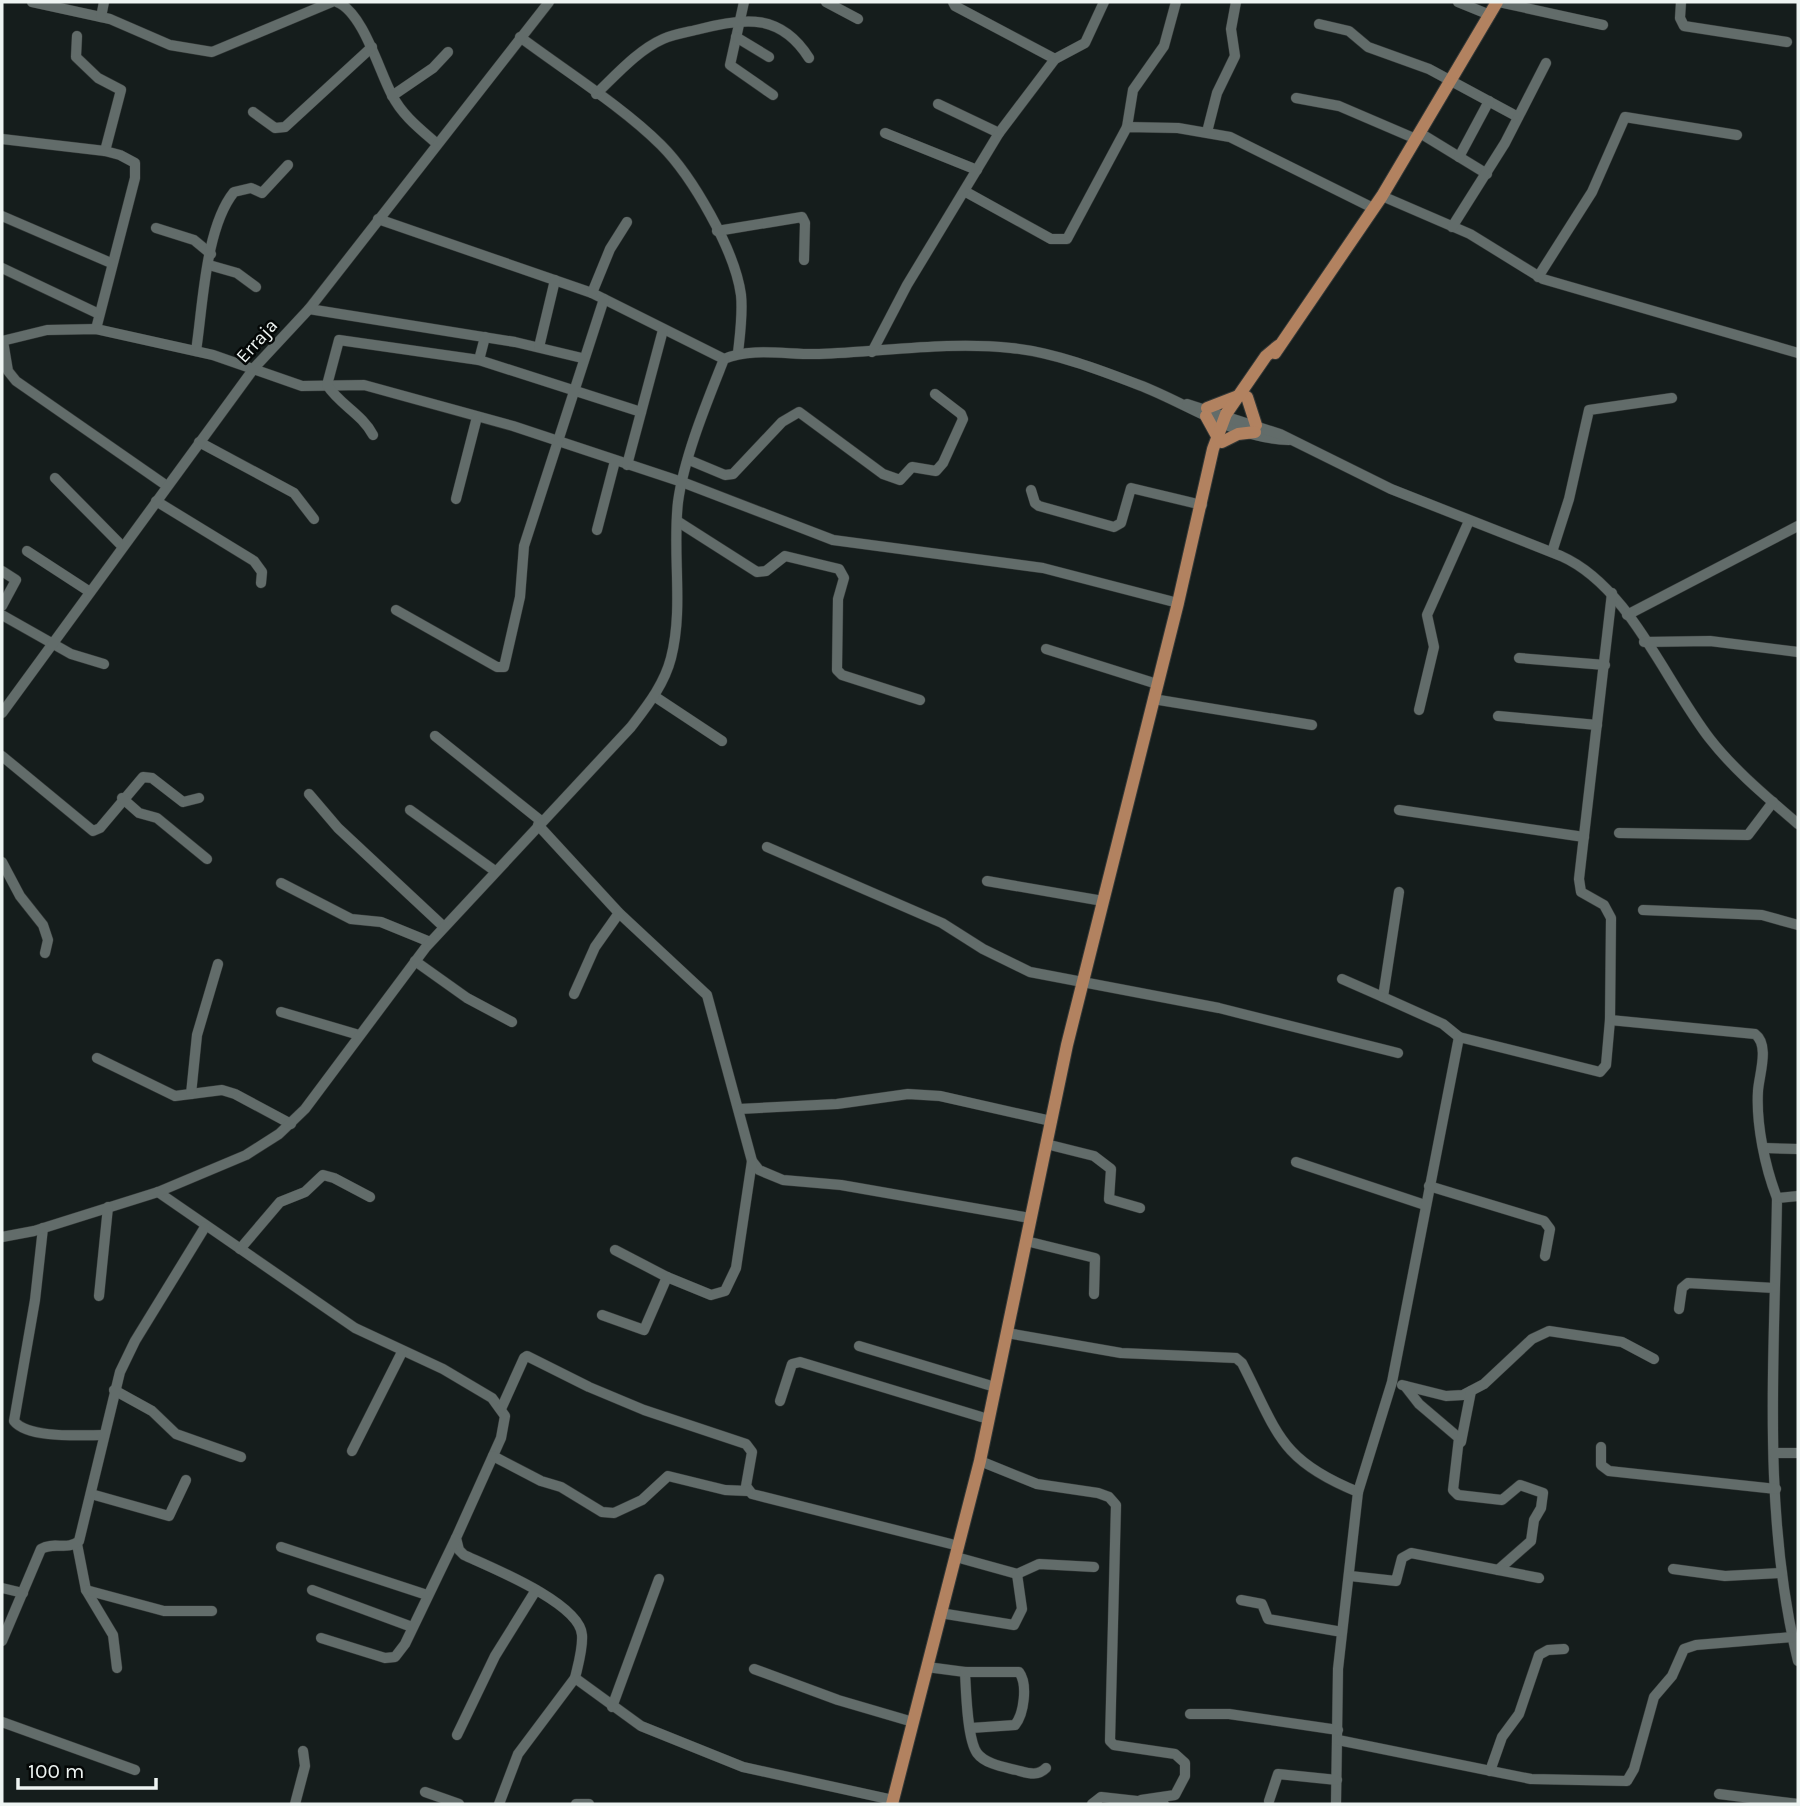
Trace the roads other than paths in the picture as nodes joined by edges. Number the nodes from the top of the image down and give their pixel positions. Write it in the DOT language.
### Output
graph roads {
  1 [pos="33,2"];
  2 [pos="104,2"];
  3 [pos="338,2"];
  4 [pos="550,2"];
  5 [pos="744,2"];
  6 [pos="826,2"];
  7 [pos="954,2"];
  8 [pos="1104,2"];
  9 [pos="1176,2"];
  10 [pos="1236,2"];
  11 [pos="1458,2"];
  12 [pos="1498,2"];
  13 [pos="1681,2"];
  14 [pos="1490,15"];
  15 [pos="101,17"];
  16 [pos="858,19"];
  17 [pos="738,20"];
  18 [pos="1319,24"];
  19 [pos="1603,25"];
  20 [pos="77,36"];
  21 [pos="520,37"];
  22 [pos="736,37"];
  23 [pos="1787,42"];
  24 [pos="372,47"];
  25 [pos="448,52"];
  26 [pos="769,57"];
  27 [pos="810,58"];
  28 [pos="1055,59"];
  29 [pos="1546,63"];
  30 [pos="1451,81"];
  31 [pos="596,94"];
  32 [pos="773,95"];
  33 [pos="392,96"];
  34 [pos="1296,98"];
  35 [pos="1489,101"];
  36 [pos="939,104"];
  37 [pos="253,112"];
  38 [pos="1518,117"];
  39 [pos="1126,127"];
  40 [pos="1207,132"];
  41 [pos="885,133"];
  42 [pos="999,133"];
  43 [pos="1737,135"];
  44 [pos="1418,136"];
  45 [pos="2,139"];
  46 [pos="436,143"];
  47 [pos="105,151"];
  48 [pos="1459,157"];
  49 [pos="288,165"];
  50 [pos="977,170"];
  51 [pos="1487,174"];
  52 [pos="966,192"];
  53 [pos="1382,196"];
  54 [pos="1373,208"];
  55 [pos="2,216"];
  56 [pos="378,219"];
  57 [pos="627,222"];
  58 [pos="1452,227"];
  59 [pos="156,228"];
  60 [pos="717,231"];
  61 [pos="211,254"];
  62 [pos="804,260"];
  63 [pos="111,263"];
  64 [pos="209,265"];
  65 [pos="2,268"];
  66 [pos="1538,277"];
  67 [pos="555,280"];
  68 [pos="256,286"];
  69 [pos="592,293"];
  70 [pos="604,299"];
  71 [pos="309,309"];
  72 [pos="99,314"];
  73 [pos="96,328"];
  74 [pos="663,330"];
  75 [pos="485,337"];
  76 [pos="2,341"];
  77 [pos="538,347"];
  78 [pos="196,351"];
  79 [pos="872,352"];
  80 [pos="738,353"];
  81 [pos="1798,353"];
  82 [pos="582,358"];
  83 [pos="724,359"];
  84 [pos="479,360"];
  85 [pos="255,367"];
  86 [pos="327,385"];
  87 [pos="572,390"];
  88 [pos="935,394"];
  89 [pos="1242,396"];
  90 [pos="1672,398"];
  91 [pos="641,412"];
  92 [pos="1206,412"];
  93 [pos="477,417"];
  94 [pos="1228,419"];
  95 [pos="1255,428"];
  96 [pos="373,435"];
  97 [pos="1220,439"];
  98 [pos="199,442"];
  99 [pos="556,442"];
  100 [pos="689,460"];
  101 [pos="615,461"];
  102 [pos="627,465"];
  103 [pos="55,478"];
  104 [pos="682,482"];
  105 [pos="167,486"];
  106 [pos="1031,490"];
  107 [pos="456,499"];
  108 [pos="156,501"];
  109 [pos="1202,505"];
  110 [pos="314,519"];
  111 [pos="677,521"];
  112 [pos="1469,521"];
  113 [pos="1798,526"];
  114 [pos="597,530"];
  115 [pos="122,546"];
  116 [pos="27,551"];
  117 [pos="1552,552"];
  118 [pos="2,571"];
  119 [pos="261,583"];
  120 [pos="90,592"];
  121 [pos="1612,593"];
  122 [pos="1178,603"];
  123 [pos="2,606"];
  124 [pos="396,610"];
  125 [pos="2,615"];
  126 [pos="1626,615"];
  127 [pos="1644,642"];
  128 [pos="52,644"];
  129 [pos="1046,649"];
  130 [pos="1798,652"];
  131 [pos="1519,657"];
  132 [pos="104,664"];
  133 [pos="1605,665"];
  134 [pos="1157,684"];
  135 [pos="654,696"];
  136 [pos="1153,699"];
  137 [pos="920,700"];
  138 [pos="5,701"];
  139 [pos="1419,710"];
  140 [pos="2,713"];
  141 [pos="1498,716"];
  142 [pos="1312,725"];
  143 [pos="1597,725"];
  144 [pos="435,736"];
  145 [pos="722,741"];
  146 [pos="2,756"];
  147 [pos="309,794"];
  148 [pos="122,798"];
  149 [pos="199,798"];
  150 [pos="1773,802"];
  151 [pos="410,810"];
  152 [pos="1399,810"];
  153 [pos="540,823"];
  154 [pos="1798,824"];
  155 [pos="1619,833"];
  156 [pos="1584,837"];
  157 [pos="767,847"];
  158 [pos="206,859"];
  159 [pos="2,862"];
  160 [pos="495,871"];
  161 [pos="987,881"];
  162 [pos="281,883"];
  163 [pos="1399,892"];
  164 [pos="1103,901"];
  165 [pos="1643,910"];
  166 [pos="619,913"];
  167 [pos="1798,925"];
  168 [pos="444,927"];
  169 [pos="430,942"];
  170 [pos="45,953"];
  171 [pos="415,961"];
  172 [pos="218,964"];
  173 [pos="1342,979"];
  174 [pos="1082,984"];
  175 [pos="574,994"];
  176 [pos="1383,997"];
  177 [pos="281,1012"];
  178 [pos="1610,1020"];
  179 [pos="512,1022"];
  180 [pos="359,1035"];
  181 [pos="1459,1037"];
  182 [pos="1398,1053"];
  183 [pos="97,1058"];
  184 [pos="191,1094"];
  185 [pos="739,1109"];
  186 [pos="1051,1121"];
  187 [pos="291,1124"];
  188 [pos="1046,1144"];
  189 [pos="1765,1148"];
  190 [pos="1798,1149"];
  191 [pos="752,1161"];
  192 [pos="1296,1162"];
  193 [pos="1429,1186"];
  194 [pos="158,1192"];
  195 [pos="1798,1196"];
  196 [pos="370,1198"];
  197 [pos="1777,1198"];
  198 [pos="1426,1205"];
  199 [pos="108,1207"];
  200 [pos="1140,1208"];
  201 [pos="1030,1218"];
  202 [pos="205,1227"];
  203 [pos="43,1228"];
  204 [pos="2,1237"];
  205 [pos="1026,1241"];
  206 [pos="240,1249"];
  207 [pos="615,1250"];
  208 [pos="1545,1256"];
  209 [pos="667,1277"];
  210 [pos="1774,1288"];
  211 [pos="1094,1294"];
  212 [pos="99,1296"];
  213 [pos="1679,1310"];
  214 [pos="602,1315"];
  215 [pos="1007,1333"];
  216 [pos="859,1346"];
  217 [pos="402,1352"];
  218 [pos="1654,1359"];
  219 [pos="1392,1382"];
  220 [pos="1405,1386"];
  221 [pos="995,1387"];
  222 [pos="114,1390"];
  223 [pos="1471,1391"];
  224 [pos="780,1401"];
  225 [pos="501,1409"];
  226 [pos="988,1419"];
  227 [pos="104,1435"];
  228 [pos="1461,1442"];
  229 [pos="1601,1447"];
  230 [pos="352,1451"];
  231 [pos="1774,1453"];
  232 [pos="1798,1453"];
  233 [pos="493,1456"];
  234 [pos="241,1457"];
  235 [pos="979,1461"];
  236 [pos="186,1480"];
  237 [pos="1776,1489"];
  238 [pos="748,1491"];
  239 [pos="1358,1492"];
  240 [pos="91,1494"];
  241 [pos="456,1538"];
  242 [pos="77,1544"];
  243 [pos="281,1547"];
  244 [pos="957,1552"];
  245 [pos="1094,1567"];
  246 [pos="1673,1569"];
  247 [pos="1498,1570"];
  248 [pos="1782,1573"];
  249 [pos="1017,1574"];
  250 [pos="1350,1576"];
  251 [pos="1539,1578"];
  252 [pos="659,1579"];
  253 [pos="2,1588"];
  254 [pos="86,1590"];
  255 [pos="312,1590"];
  256 [pos="536,1590"];
  257 [pos="23,1593"];
  258 [pos="427,1595"];
  259 [pos="1241,1601"];
  260 [pos="212,1611"];
  261 [pos="940,1613"];
  262 [pos="412,1627"];
  263 [pos="1342,1632"];
  264 [pos="1792,1637"];
  265 [pos="321,1639"];
  266 [pos="2,1642"];
  267 [pos="1564,1649"];
  268 [pos="1798,1661"];
  269 [pos="927,1667"];
  270 [pos="117,1668"];
  271 [pos="754,1669"];
  272 [pos="965,1672"];
  273 [pos="575,1678"];
  274 [pos="612,1707"];
  275 [pos="1190,1714"];
  276 [pos="2,1722"];
  277 [pos="913,1722"];
  278 [pos="971,1728"];
  279 [pos="457,1735"];
  280 [pos="1338,1735"];
  281 [pos="303,1751"];
  282 [pos="1046,1768"];
  283 [pos="135,1770"];
  284 [pos="1490,1772"];
  285 [pos="1337,1780"];
  286 [pos="425,1793"];
  287 [pos="1719,1794"];
  288 [pos="1141,1800"];
  289 [pos="1269,1801"];
  290 [pos="892,1802"];
  291 [pos="295,1804"];
  292 [pos="459,1804"];
  293 [pos="499,1804"];
  294 [pos="576,1804"];
  295 [pos="589,1804"];
  296 [pos="1092,1804"];
  297 [pos="1164,1804"];
  298 [pos="1336,1804"];
  299 [pos="1798,1804"];
  1 -- 15 [label="street"];
  2 -- 15 [label="street"];
  3 -- 15 [label="street"];
  3 -- 24 [label="street"];
  4 -- 21 [label="street, Erraja"];
  5 -- 17 [label="street"];
  6 -- 16 [label="street"];
  7 -- 28 [label="street"];
  8 -- 28 [label="street"];
  9 -- 39 [label="street"];
  10 -- 40 [label="street"];
  11 -- 14 [label="street"];
  12 -- 14 [label="main road"];
  12 -- 19 [label="street"];
  13 -- 23 [label="street"];
  14 -- 30 [label="main road"];
  17 -- 22 [label="street"];
  17 -- 27 [label="street"];
  17 -- 31 [label="street"];
  18 -- 30 [label="street"];
  20 -- 47 [label="street"];
  21 -- 31 [label="street"];
  21 -- 46 [label="street, Erraja"];
  22 -- 26 [label="street"];
  22 -- 32 [label="street"];
  24 -- 33 [label="street"];
  24 -- 37 [label="street"];
  25 -- 33 [label="street"];
  28 -- 42 [label="street"];
  29 -- 38 [label="street"];
  30 -- 35 [label="street"];
  30 -- 44 [label="main road"];
  31 -- 60 [label="street"];
  33 -- 46 [label="street"];
  34 -- 44 [label="street"];
  35 -- 38 [label="street"];
  35 -- 48 [label="street"];
  36 -- 42 [label="street"];
  38 -- 51 [label="street"];
  39 -- 40 [label="street"];
  39 -- 52 [label="street"];
  40 -- 54 [label="street"];
  41 -- 50 [label="street"];
  42 -- 50 [label="street"];
  43 -- 66 [label="street"];
  44 -- 48 [label="street"];
  44 -- 53 [label="main road"];
  45 -- 47 [label="street"];
  46 -- 56 [label="street, Erraja"];
  47 -- 63 [label="street"];
  48 -- 51 [label="street"];
  49 -- 61 [label="street"];
  50 -- 52 [label="street"];
  51 -- 58 [label="street"];
  52 -- 79 [label="street"];
  53 -- 54 [label="main road"];
  53 -- 58 [label="street"];
  54 -- 89 [label="main road"];
  55 -- 63 [label="street"];
  56 -- 67 [label="street"];
  56 -- 71 [label="street, Erraja"];
  57 -- 69 [label="street"];
  58 -- 66 [label="street"];
  59 -- 61 [label="street"];
  60 -- 62 [label="street"];
  60 -- 80 [label="street"];
  61 -- 64 [label="street"];
  63 -- 72 [label="street"];
  64 -- 68 [label="street"];
  64 -- 78 [label="street"];
  65 -- 72 [label="street"];
  66 -- 81 [label="street"];
  67 -- 69 [label="street"];
  67 -- 77 [label="street"];
  69 -- 70 [label="street"];
  70 -- 74 [label="street"];
  70 -- 82 [label="street"];
  71 -- 75 [label="street"];
  71 -- 85 [label="street, Erraja"];
  72 -- 73 [label="street"];
  73 -- 76 [label="street"];
  73 -- 78 [label="street"];
  74 -- 83 [label="street"];
  74 -- 91 [label="street"];
  75 -- 77 [label="street"];
  75 -- 84 [label="street"];
  76 -- 105 [label="street"];
  77 -- 82 [label="street"];
  78 -- 85 [label="street"];
  79 -- 80 [label="street"];
  79 -- 92 [label="street"];
  80 -- 83 [label="street"];
  82 -- 87 [label="street"];
  83 -- 100 [label="street"];
  84 -- 86 [label="street"];
  84 -- 87 [label="street"];
  85 -- 86 [label="street"];
  85 -- 98 [label="street, Erraja"];
  86 -- 93 [label="street"];
  86 -- 96 [label="street"];
  87 -- 91 [label="street"];
  87 -- 99 [label="street"];
  88 -- 100 [label="street"];
  89 -- 92 [label="main road"];
  89 -- 94 [label="main road"];
  89 -- 95 [label="main road"];
  90 -- 117 [label="street"];
  91 -- 102 [label="street"];
  92 -- 94 [label="street"];
  92 -- 97 [label="main road"];
  93 -- 99 [label="street"];
  93 -- 107 [label="street"];
  94 -- 95 [label="street"];
  94 -- 97 [label="main road"];
  95 -- 97 [label="main road"];
  95 -- 112 [label="street"];
  97 -- 109 [label="main road"];
  98 -- 105 [label="street, Erraja"];
  98 -- 110 [label="street"];
  99 -- 101 [label="street"];
  99 -- 124 [label="street"];
  100 -- 104 [label="street"];
  101 -- 102 [label="street"];
  101 -- 114 [label="street"];
  102 -- 104 [label="street"];
  103 -- 115 [label="street"];
  104 -- 111 [label="street"];
  104 -- 122 [label="street"];
  105 -- 108 [label="street, Erraja"];
  106 -- 109 [label="street"];
  108 -- 115 [label="street, Erraja"];
  108 -- 119 [label="street"];
  109 -- 122 [label="main road"];
  111 -- 135 [label="street"];
  111 -- 137 [label="street"];
  112 -- 117 [label="street"];
  112 -- 139 [label="street"];
  113 -- 126 [label="street"];
  115 -- 120 [label="street, Erraja"];
  116 -- 120 [label="street"];
  117 -- 121 [label="street"];
  118 -- 123 [label="street"];
  120 -- 128 [label="street, Erraja"];
  121 -- 126 [label="street"];
  121 -- 133 [label="street"];
  122 -- 134 [label="main road"];
  125 -- 128 [label="street"];
  126 -- 127 [label="street"];
  127 -- 130 [label="street"];
  127 -- 150 [label="street"];
  128 -- 132 [label="street"];
  128 -- 138 [label="street, Erraja"];
  129 -- 134 [label="street"];
  131 -- 133 [label="street"];
  133 -- 143 [label="street"];
  134 -- 136 [label="main road"];
  135 -- 145 [label="street"];
  135 -- 153 [label="street"];
  136 -- 142 [label="street"];
  136 -- 164 [label="main road"];
  138 -- 140 [label="street, Erraja"];
  141 -- 143 [label="street"];
  143 -- 156 [label="street"];
  144 -- 153 [label="street"];
  146 -- 148 [label="street"];
  147 -- 168 [label="street"];
  148 -- 149 [label="street"];
  148 -- 158 [label="street"];
  150 -- 154 [label="street"];
  150 -- 155 [label="street"];
  151 -- 160 [label="street"];
  152 -- 156 [label="street"];
  153 -- 160 [label="street"];
  153 -- 166 [label="street"];
  156 -- 178 [label="street"];
  157 -- 174 [label="street"];
  159 -- 170 [label="street"];
  160 -- 168 [label="street"];
  161 -- 164 [label="street"];
  162 -- 169 [label="street"];
  163 -- 176 [label="street"];
  164 -- 174 [label="main road"];
  165 -- 167 [label="street"];
  166 -- 175 [label="street"];
  166 -- 185 [label="street"];
  168 -- 169 [label="street"];
  169 -- 171 [label="street"];
  171 -- 179 [label="street"];
  171 -- 180 [label="street"];
  172 -- 184 [label="street"];
  173 -- 176 [label="street"];
  174 -- 182 [label="street"];
  174 -- 186 [label="main road"];
  176 -- 181 [label="street"];
  177 -- 180 [label="street"];
  178 -- 181 [label="street"];
  178 -- 189 [label="street"];
  180 -- 187 [label="street"];
  181 -- 193 [label="street"];
  183 -- 184 [label="street"];
  184 -- 187 [label="street"];
  185 -- 186 [label="street"];
  185 -- 191 [label="street"];
  186 -- 188 [label="main road"];
  187 -- 194 [label="street"];
  188 -- 200 [label="street"];
  188 -- 201 [label="main road"];
  189 -- 190 [label="street"];
  189 -- 197 [label="street"];
  191 -- 201 [label="street"];
  191 -- 209 [label="street"];
  192 -- 198 [label="street"];
  193 -- 198 [label="street"];
  193 -- 208 [label="street"];
  194 -- 199 [label="street"];
  194 -- 202 [label="street"];
  195 -- 197 [label="street"];
  196 -- 206 [label="street"];
  197 -- 210 [label="street"];
  198 -- 219 [label="street"];
  199 -- 203 [label="street"];
  199 -- 212 [label="street"];
  201 -- 205 [label="main road"];
  202 -- 206 [label="street"];
  202 -- 222 [label="street"];
  203 -- 204 [label="street"];
  203 -- 227 [label="street"];
  205 -- 211 [label="street"];
  205 -- 215 [label="main road"];
  206 -- 217 [label="street"];
  207 -- 209 [label="street"];
  209 -- 214 [label="street"];
  210 -- 213 [label="street"];
  210 -- 231 [label="street"];
  215 -- 221 [label="main road"];
  215 -- 239 [label="street"];
  216 -- 221 [label="street"];
  217 -- 225 [label="street"];
  217 -- 230 [label="street"];
  218 -- 223 [label="street"];
  219 -- 220 [label="street"];
  219 -- 239 [label="street"];
  220 -- 223 [label="street"];
  220 -- 228 [label="street"];
  221 -- 226 [label="main road"];
  222 -- 227 [label="street"];
  222 -- 234 [label="street"];
  223 -- 228 [label="street"];
  224 -- 226 [label="street"];
  225 -- 233 [label="street"];
  225 -- 238 [label="street"];
  226 -- 235 [label="main road"];
  227 -- 240 [label="street"];
  228 -- 247 [label="street"];
  229 -- 237 [label="street"];
  231 -- 232 [label="street"];
  231 -- 237 [label="street"];
  233 -- 238 [label="street"];
  233 -- 241 [label="street"];
  235 -- 244 [label="main road"];
  235 -- 288 [label="street"];
  236 -- 240 [label="street"];
  237 -- 248 [label="street"];
  238 -- 244 [label="street"];
  239 -- 250 [label="street"];
  240 -- 242 [label="street"];
  241 -- 256 [label="street"];
  241 -- 258 [label="street"];
  242 -- 254 [label="street"];
  242 -- 257 [label="street"];
  243 -- 258 [label="street"];
  244 -- 249 [label="street"];
  244 -- 261 [label="main road"];
  245 -- 249 [label="street"];
  246 -- 248 [label="street"];
  247 -- 250 [label="street"];
  247 -- 251 [label="street"];
  248 -- 264 [label="street"];
  249 -- 261 [label="street"];
  250 -- 263 [label="street"];
  252 -- 274 [label="street"];
  253 -- 257 [label="street"];
  254 -- 260 [label="street"];
  254 -- 270 [label="street"];
  255 -- 262 [label="street"];
  256 -- 273 [label="street"];
  256 -- 279 [label="street"];
  257 -- 266 [label="street"];
  258 -- 262 [label="street"];
  259 -- 263 [label="street"];
  261 -- 269 [label="main road"];
  262 -- 265 [label="street"];
  263 -- 280 [label="street"];
  264 -- 268 [label="street"];
  264 -- 284 [label="street"];
  267 -- 284 [label="street"];
  269 -- 272 [label="street"];
  269 -- 277 [label="main road"];
  271 -- 277 [label="street"];
  272 -- 278 [label="street"];
  272 -- 278 [label="street"];
  273 -- 274 [label="street"];
  273 -- 293 [label="street"];
  274 -- 290 [label="street"];
  275 -- 280 [label="street"];
  276 -- 283 [label="street"];
  277 -- 290 [label="main road"];
  278 -- 282 [label="street"];
  280 -- 284 [label="street"];
  280 -- 285 [label="street"];
  281 -- 291 [label="street"];
  285 -- 289 [label="street"];
  285 -- 298 [label="street"];
  286 -- 292 [label="street"];
  287 -- 299 [label="street"];
  288 -- 296 [label="street"];
  288 -- 297 [label="street"];
  294 -- 295 [label="street"];
}
